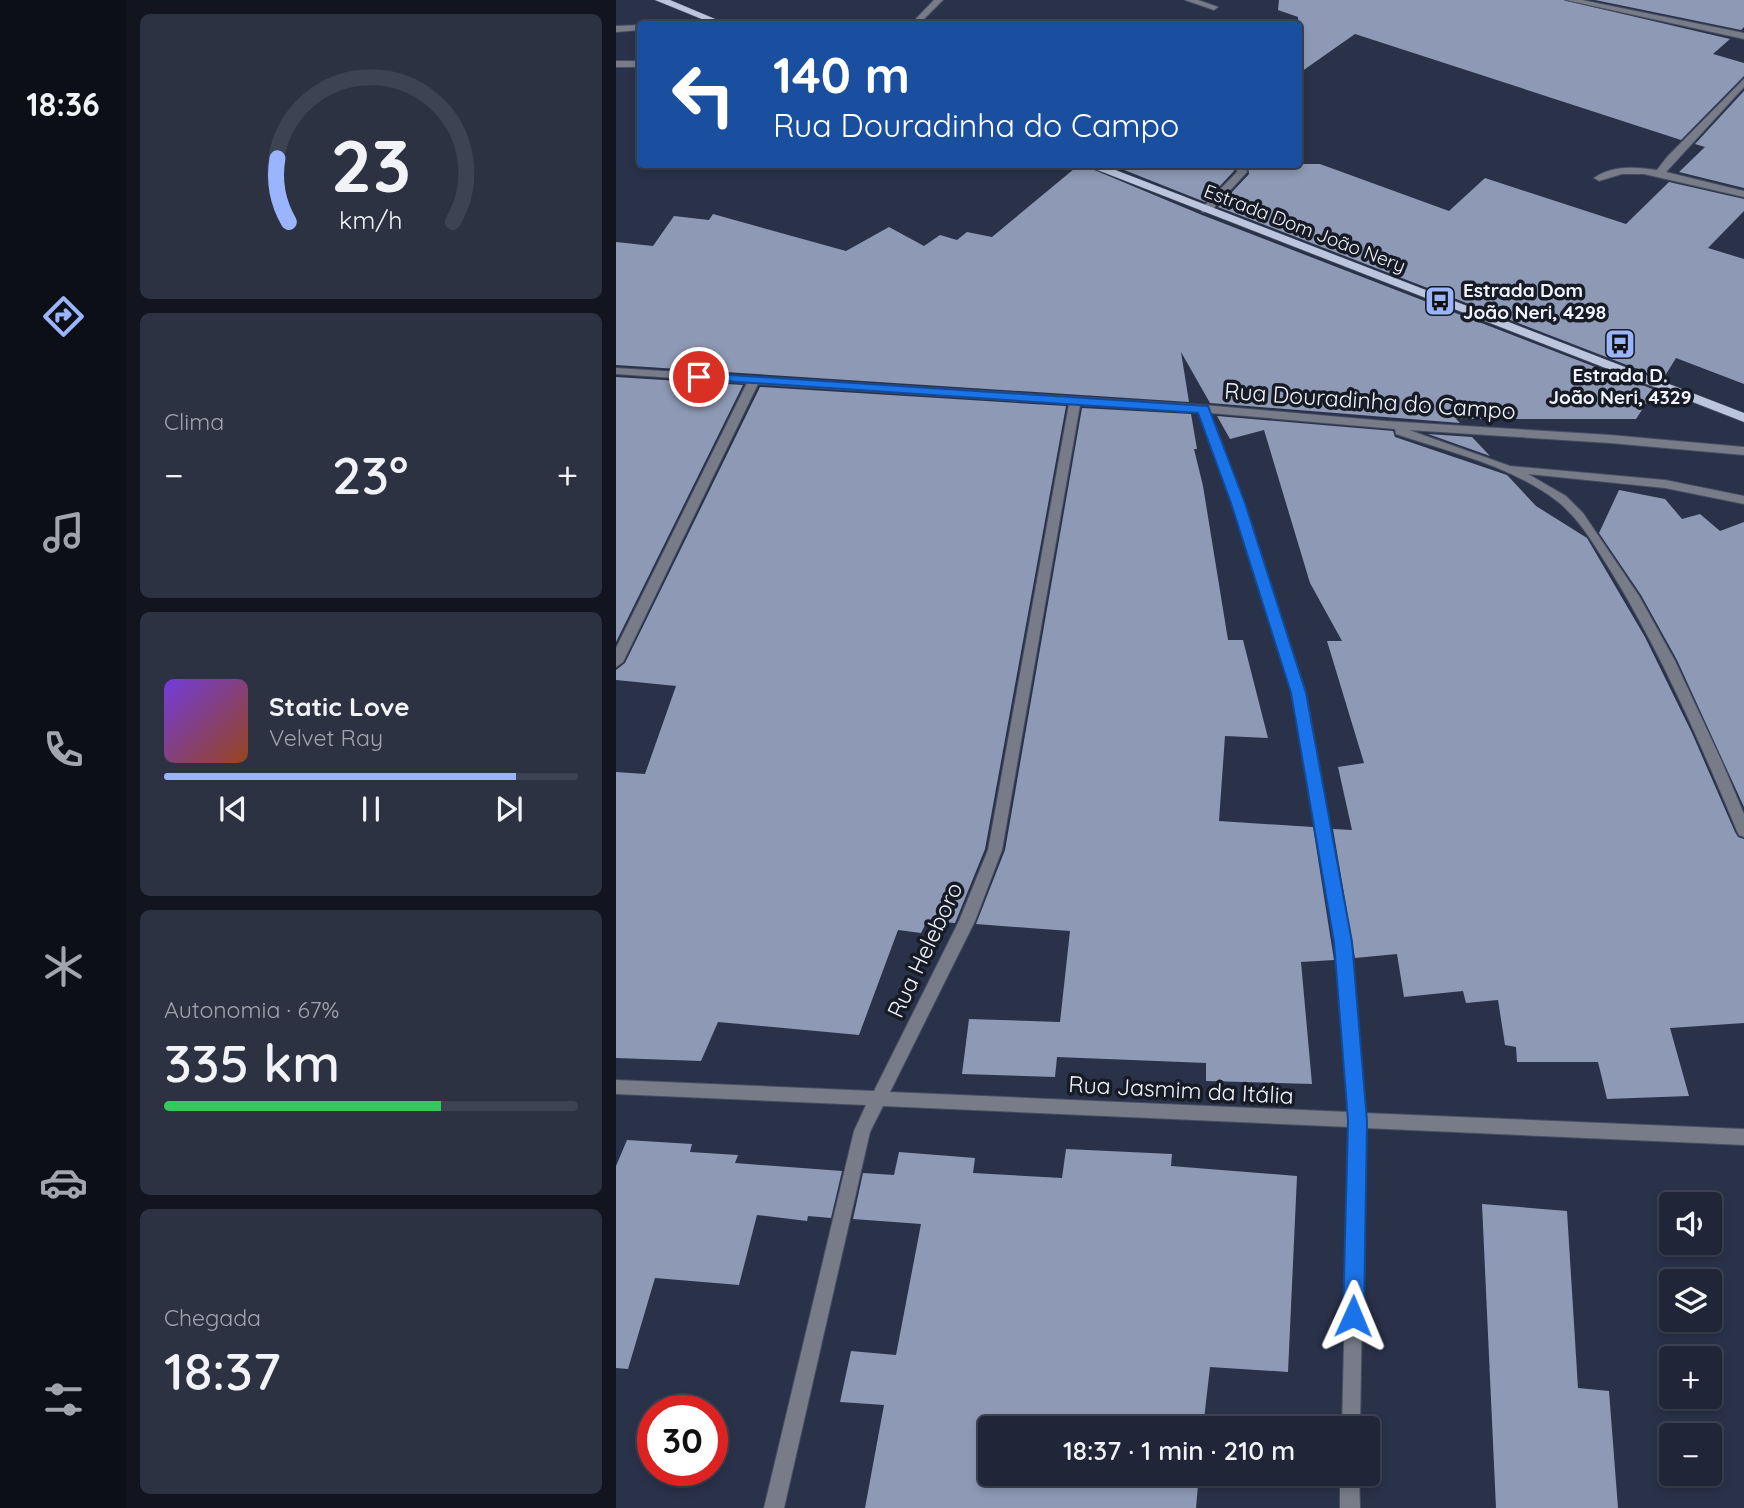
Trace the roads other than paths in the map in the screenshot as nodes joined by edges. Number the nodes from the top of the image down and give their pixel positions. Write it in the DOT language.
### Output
graph roads {
  1 [pos="660,0"];
  2 [pos="939,0"];
  3 [pos="1189,0"];
  4 [pos="1570,0"];
  5 [pos="1214,7"];
  6 [pos="712,21"];
  7 [pos="918,21"];
  8 [pos="637,28"];
  9 [pos="616,29"];
  10 [pos="1744,36"];
  11 [pos="616,64"];
  12 [pos="637,64"];
  13 [pos="1744,82"];
  14 [pos="1098,168"];
  15 [pos="1241,168"];
  16 [pos="1660,173"];
  17 [pos="1599,178"];
  18 [pos="1744,194"];
  19 [pos="1206,210"];
  20 [pos="616,371"];
  21 [pos="754,380"];
  22 [pos="1075,401"];
  23 [pos="1203,409"];
  24 [pos="1744,418"];
  25 [pos="1385,425"];
  26 [pos="1744,451"];
  27 [pos="1506,468"];
  28 [pos="1744,500"];
  29 [pos="616,662"];
  30 [pos="1744,831"];
  31 [pos="616,1087"];
  32 [pos="878,1099"];
  33 [pos="1357,1121"];
  34 [pos="1744,1137"];
  35 [pos="1351,1416"];
  36 [pos="1350,1486"];
  37 [pos="774,1508"];
  38 [pos="1350,1508"];
  1 -- 6 [label="main road"];
  2 -- 7 [label="street"];
  3 -- 5 [label="street"];
  4 -- 10 [label="street"];
  8 -- 9 [label="street"];
  11 -- 12 [label="street"];
  13 -- 16 [label="street"];
  14 -- 19 [label="main road, Estrada Dom João Nery"];
  15 -- 19 [label="street"];
  16 -- 17 [label="street"];
  16 -- 18 [label="street"];
  19 -- 24 [label="main road, Estrada Dom João Nery"];
  20 -- 21 [label="street, Rua Douradinha do Campo"];
  21 -- 22 [label="street, Rua Douradinha do Campo"];
  21 -- 29 [label="street"];
  22 -- 23 [label="street, Rua Douradinha do Campo"];
  22 -- 32 [label="street, Rua Heleboro"];
  23 -- 25 [label="street, Rua Douradinha do Campo"];
  23 -- 33 [label="street"];
  25 -- 26 [label="street, Rua Douradinha do Campo"];
  25 -- 27 [label="street"];
  27 -- 28 [label="street"];
  27 -- 30 [label="street"];
  31 -- 32 [label="street, Rua Jasmim da Itália"];
  32 -- 33 [label="street, Rua Jasmim da Itália"];
  32 -- 37 [label="street, Rua Heleboro"];
  33 -- 34 [label="street, Rua Jasmim da Itália"];
  33 -- 35 [label="street"];
  36 -- 38 [label="street"];
}
